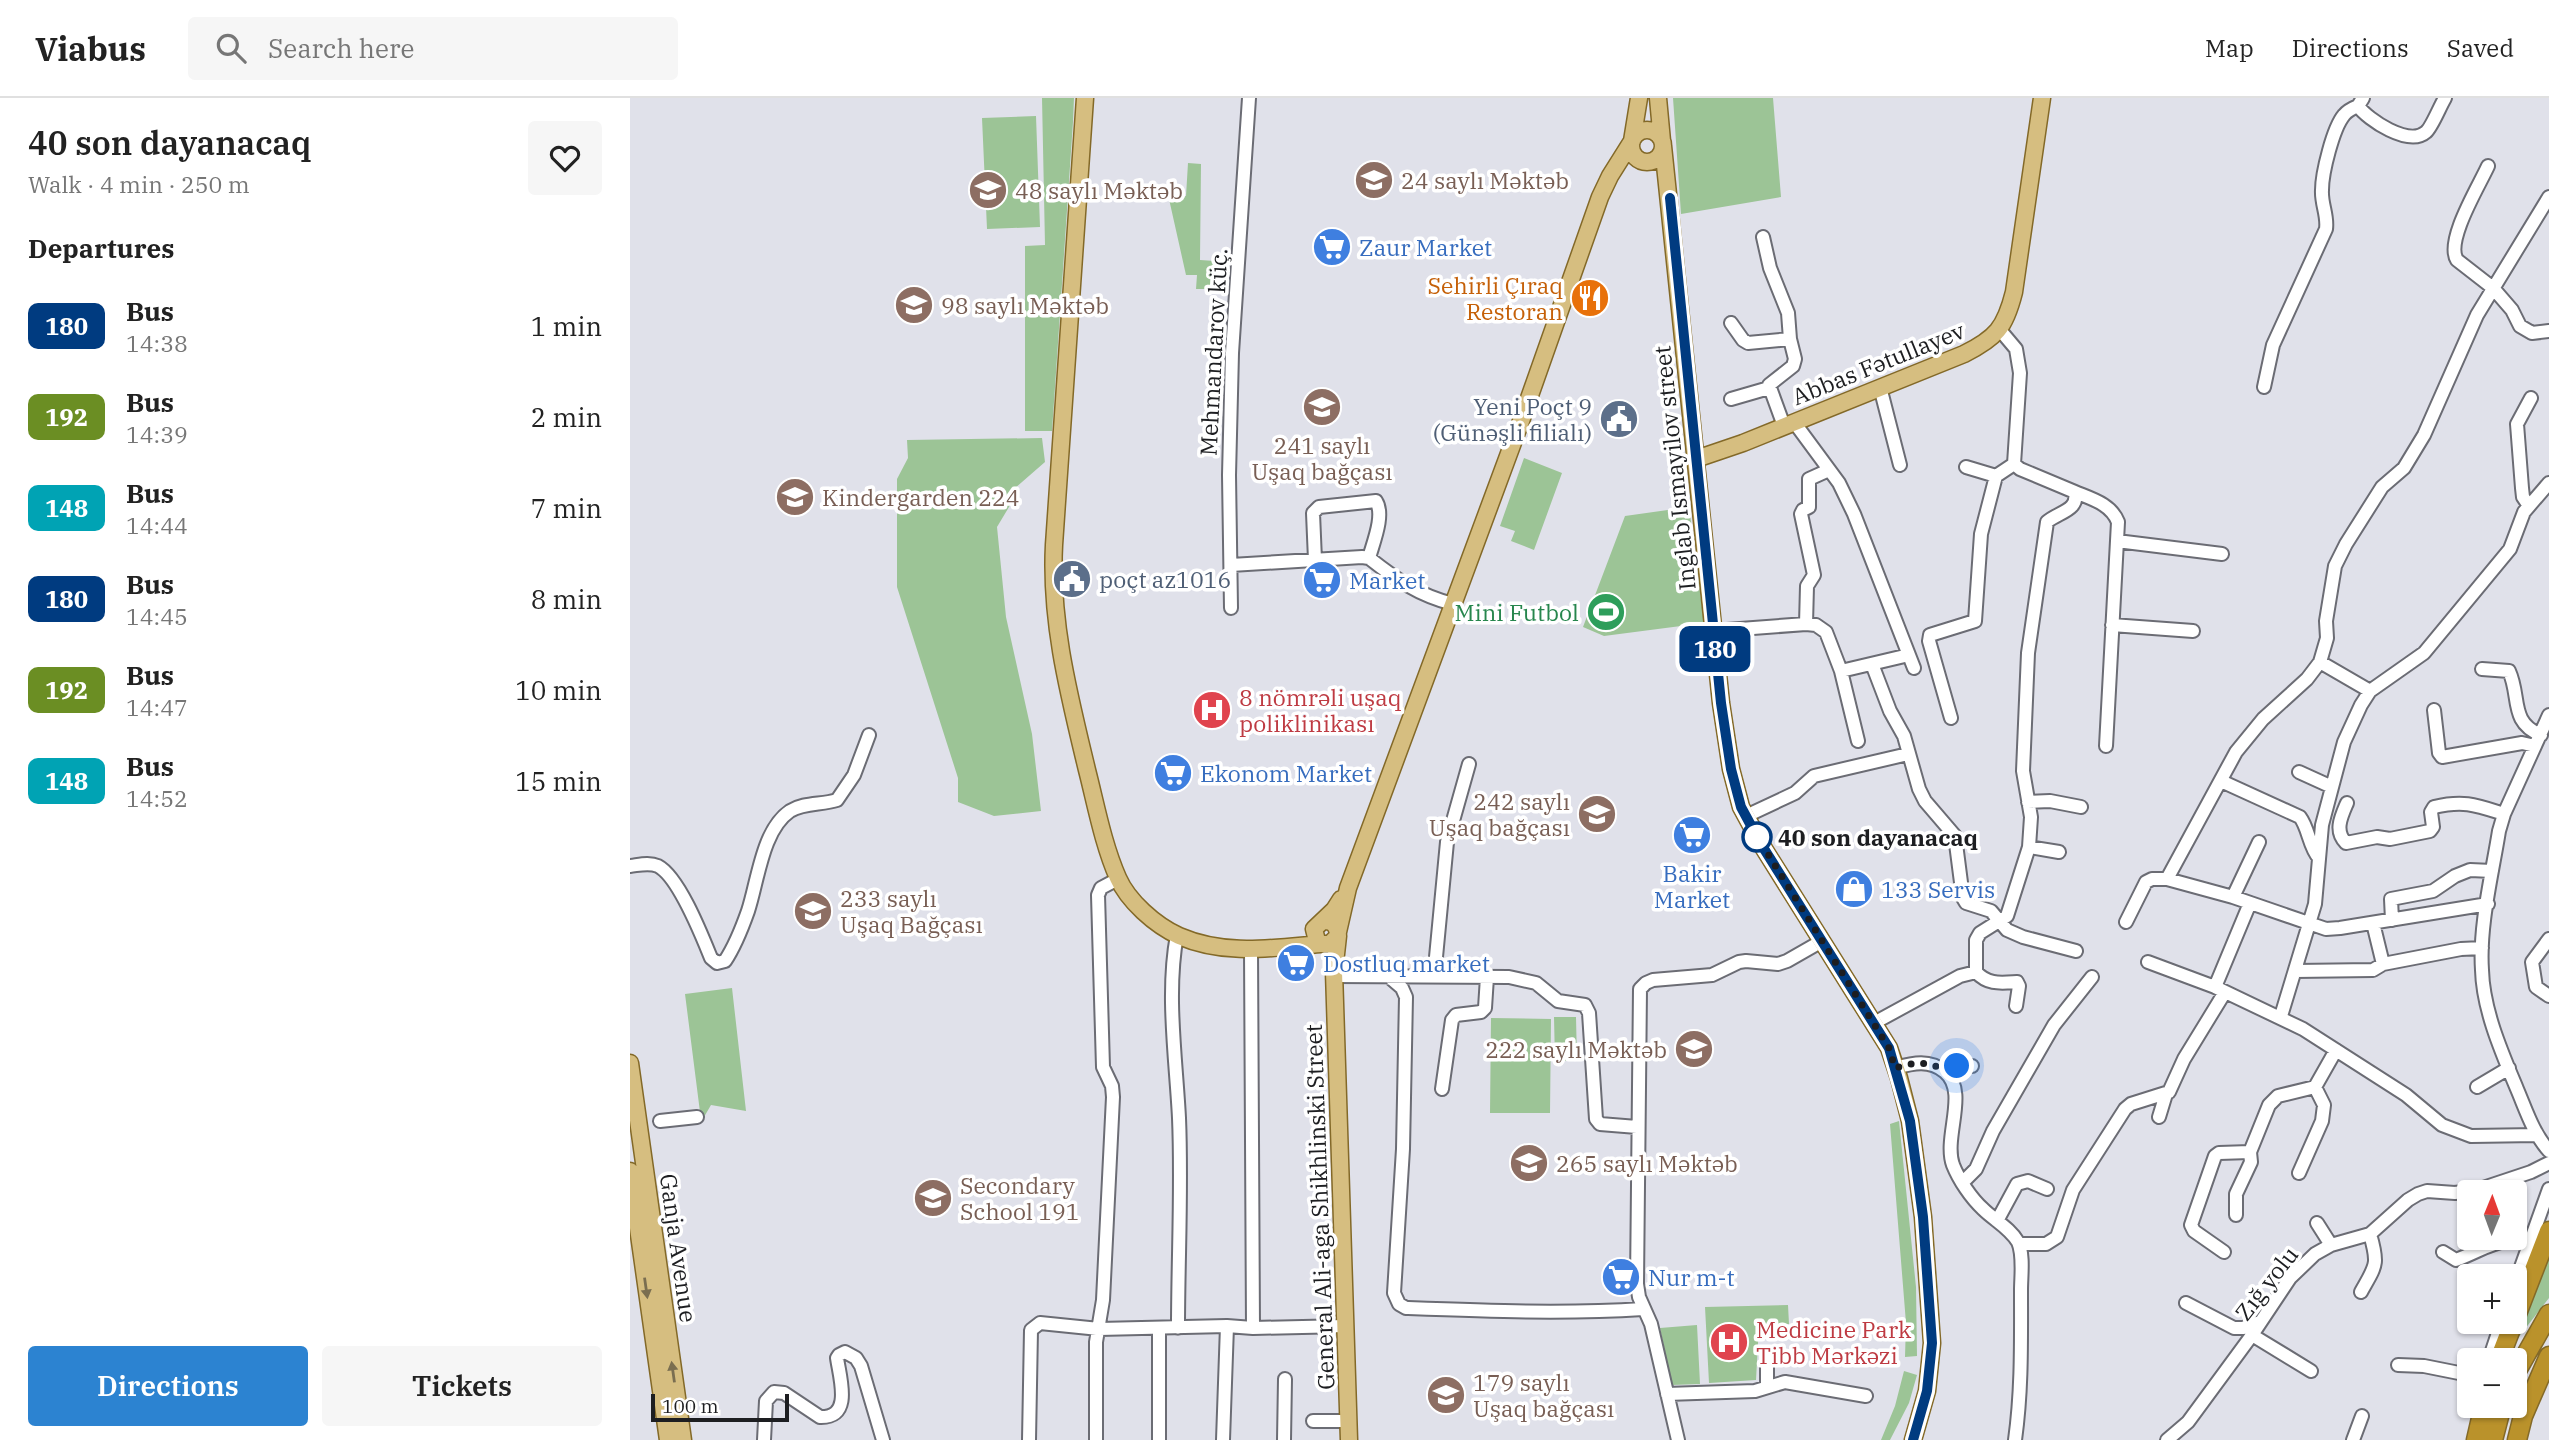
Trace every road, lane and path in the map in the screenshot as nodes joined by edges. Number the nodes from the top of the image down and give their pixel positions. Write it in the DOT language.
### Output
graph roads {
  1 [pos="1085,98"];
  2 [pos="1249,98"];
  3 [pos="1639,98"];
  4 [pos="1657,98"];
  5 [pos="2042,98"];
  6 [pos="2445,98"];
  7 [pos="2361,102"];
  8 [pos="1632,142"];
  9 [pos="1662,144"];
  10 [pos="1645,162"];
  11 [pos="2488,166"];
  12 [pos="1610,176"];
  13 [pos="2549,197"];
  14 [pos="1670,198"];
  15 [pos="1762,237"];
  16 [pos="2493,288"];
  17 [pos="1731,323"];
  18 [pos="2000,330"];
  19 [pos="2549,331"];
  20 [pos="1790,339"];
  21 [pos="1880,387"];
  22 [pos="2264,387"];
  23 [pos="1769,388"];
  24 [pos="2531,398"];
  25 [pos="1731,399"];
  26 [pos="1789,424"];
  27 [pos="1696,458"];
  28 [pos="2014,464"];
  29 [pos="1900,465"];
  30 [pos="1966,467"];
  31 [pos="1829,470"];
  32 [pos="1996,476"];
  33 [pos="2549,483"];
  34 [pos="2075,492"];
  35 [pos="2529,506"];
  36 [pos="2117,541"];
  37 [pos="2222,554"];
  38 [pos="1369,558"];
  39 [pos="1315,559"];
  40 [pos="1231,565"];
  41 [pos="1453,604"];
  42 [pos="1231,608"];
  43 [pos="1806,624"];
  44 [pos="2112,625"];
  45 [pos="1713,631"];
  46 [pos="2193,631"];
  47 [pos="2320,662"];
  48 [pos="1872,664"];
  49 [pos="2482,669"];
  50 [pos="1841,671"];
  51 [pos="2370,691"];
  52 [pos="2434,710"];
  53 [pos="2549,715"];
  54 [pos="1951,718"];
  55 [pos="869,735"];
  56 [pos="2538,740"];
  57 [pos="1858,741"];
  58 [pos="2106,746"];
  59 [pos="1908,754"];
  60 [pos="1469,764"];
  61 [pos="2300,772"];
  62 [pos="2221,781"];
  63 [pos="2332,787"];
  64 [pos="2028,802"];
  65 [pos="2347,803"];
  66 [pos="2081,807"];
  67 [pos="2504,814"];
  68 [pos="1746,816"];
  69 [pos="2259,842"];
  70 [pos="2029,847"];
  71 [pos="2059,852"];
  72 [pos="2319,858"];
  73 [pos="630,866"];
  74 [pos="2493,871"];
  75 [pos="1118,879"];
  76 [pos="2167,879"];
  77 [pos="1348,888"];
  78 [pos="2233,897"];
  79 [pos="2250,904"];
  80 [pos="2488,904"];
  81 [pos="2392,920"];
  82 [pos="2001,922"];
  83 [pos="2126,922"];
  84 [pos="1320,923"];
  85 [pos="2373,923"];
  86 [pos="2309,924"];
  87 [pos="1338,934"];
  88 [pos="1177,935"];
  89 [pos="2549,939"];
  90 [pos="1822,941"];
  91 [pos="1321,944"];
  92 [pos="1287,946"];
  93 [pos="2482,948"];
  94 [pos="1251,950"];
  95 [pos="2076,951"];
  96 [pos="1436,957"];
  97 [pos="2148,962"];
  98 [pos="2383,964"];
  99 [pos="2295,971"];
  100 [pos="1976,972"];
  101 [pos="1334,974"];
  102 [pos="1388,976"];
  103 [pos="1487,977"];
  104 [pos="2092,977"];
  105 [pos="2220,990"];
  106 [pos="2549,996"];
  107 [pos="2016,1006"];
  108 [pos="2281,1016"];
  109 [pos="1874,1023"];
  110 [pos="2336,1050"];
  111 [pos="630,1063"];
  112 [pos="1972,1066"];
  113 [pos="1895,1068"];
  114 [pos="2509,1068"];
  115 [pos="1943,1070"];
  116 [pos="2315,1087"];
  117 [pos="2477,1087"];
  118 [pos="1442,1090"];
  119 [pos="2166,1094"];
  120 [pos="697,1116"];
  121 [pos="2159,1117"];
  122 [pos="660,1121"];
  123 [pos="1637,1127"];
  124 [pos="2537,1135"];
  125 [pos="2549,1150"];
  126 [pos="2250,1152"];
  127 [pos="2549,1163"];
  128 [pos="630,1171"];
  129 [pos="2299,1173"];
  130 [pos="1963,1182"];
  131 [pos="2047,1189"];
  132 [pos="2549,1189"];
  133 [pos="2236,1215"];
  134 [pos="1997,1221"];
  135 [pos="2317,1223"];
  136 [pos="2549,1231"];
  137 [pos="2370,1234"];
  138 [pos="2019,1244"];
  139 [pos="2331,1245"];
  140 [pos="2535,1247"];
  141 [pos="2224,1252"];
  142 [pos="2443,1252"];
  143 [pos="2526,1264"];
  144 [pos="2527,1275"];
  145 [pos="2361,1292"];
  146 [pos="2186,1303"];
  147 [pos="1643,1309"];
  148 [pos="2549,1314"];
  149 [pos="2260,1322"];
  150 [pos="1227,1326"];
  151 [pos="1346,1326"];
  152 [pos="1178,1328"];
  153 [pos="1253,1328"];
  154 [pos="1099,1329"];
  155 [pos="1160,1329"];
  156 [pos="2252,1335"];
  157 [pos="1767,1353"];
  158 [pos="2527,1353"];
  159 [pos="2549,1356"];
  160 [pos="2398,1365"];
  161 [pos="2311,1371"];
  162 [pos="2457,1373"];
  163 [pos="1285,1379"];
  164 [pos="2549,1386"];
  165 [pos="1767,1387"];
  166 [pos="1667,1394"];
  167 [pos="1866,1396"];
  168 [pos="2362,1416"];
  169 [pos="673,1418"];
  170 [pos="2481,1418"];
  171 [pos="2499,1418"];
  172 [pos="1313,1420"];
  173 [pos="1349,1421"];
  174 [pos="2173,1437"];
  175 [pos="668,1440"];
  176 [pos="683,1440"];
  177 [pos="764,1440"];
  178 [pos="883,1440"];
  179 [pos="1029,1440"];
  180 [pos="1097,1440"];
  181 [pos="1158,1440"];
  182 [pos="1223,1440"];
  183 [pos="1284,1440"];
  184 [pos="1349,1440"];
  185 [pos="1678,1440"];
  186 [pos="1913,1440"];
  187 [pos="2015,1440"];
  188 [pos="2353,1440"];
  189 [pos="2476,1440"];
  190 [pos="2493,1440"];
  191 [pos="2518,1440"];
  1 -- 75 [label="main road"];
  2 -- 40 [label="street, Mehmandarov küç."];
  3 -- 8 [label="main road"];
  4 -- 9 [label="main road, Inglab Ismayilov street"];
  5 -- 18 [label="main road, Abbas Fətullayev"];
  6 -- 7 [label="street"];
  7 -- 22 [label="street"];
  8 -- 9 [label="main road"];
  8 -- 10 [label="main road"];
  8 -- 12 [label="main road"];
  9 -- 10 [label="main road"];
  9 -- 14 [label="main road, Inglab Ismayilov street"];
  10 -- 12 [label="main road"];
  10 -- 14 [label="main road"];
  11 -- 16 [label="street"];
  12 -- 41 [label="main road"];
  13 -- 16 [label="street"];
  14 -- 27 [label="main road, Inglab Ismayilov street"];
  15 -- 20 [label="street, Abbas Fətullayev"];
  16 -- 19 [label="street"];
  16 -- 47 [label="street"];
  17 -- 20 [label="street"];
  18 -- 21 [label="main road, Abbas Fətullayev"];
  18 -- 28 [label="street"];
  20 -- 23 [label="street, Abbas Fətullayev"];
  21 -- 26 [label="main road, Abbas Fətullayev"];
  21 -- 29 [label="street"];
  23 -- 25 [label="street"];
  23 -- 26 [label="street, Abbas Fətullayev"];
  24 -- 35 [label="street"];
  26 -- 27 [label="main road, Abbas Fətullayev"];
  26 -- 31 [label="street"];
  27 -- 45 [label="main road, Inglab Ismayilov street"];
  28 -- 32 [label="street"];
  28 -- 34 [label="street"];
  30 -- 32 [label="street"];
  31 -- 43 [label="street"];
  31 -- 48 [label="street"];
  32 -- 54 [label="street"];
  33 -- 35 [label="street"];
  34 -- 36 [label="street"];
  34 -- 64 [label="street"];
  35 -- 51 [label="street"];
  36 -- 37 [label="street"];
  36 -- 44 [label="street"];
  38 -- 39 [label="street"];
  38 -- 39 [label="street"];
  38 -- 41 [label="street"];
  39 -- 40 [label="street"];
  40 -- 42 [label="street, Mehmandarov küç."];
  41 -- 77 [label="main road"];
  43 -- 45 [label="street"];
  43 -- 50 [label="street"];
  44 -- 46 [label="street"];
  44 -- 58 [label="street"];
  45 -- 68 [label="main road, Inglab Ismayilov street"];
  47 -- 51 [label="street"];
  47 -- 62 [label="street"];
  48 -- 50 [label="street"];
  48 -- 59 [label="street"];
  49 -- 56 [label="street"];
  50 -- 57 [label="street"];
  51 -- 63 [label="street"];
  52 -- 56 [label="street"];
  53 -- 56 [label="street"];
  55 -- 73 [label="street"];
  56 -- 67 [label="street"];
  59 -- 68 [label="street"];
  59 -- 82 [label="street"];
  60 -- 96 [label="street"];
  61 -- 63 [label="street"];
  62 -- 72 [label="street"];
  62 -- 76 [label="street"];
  63 -- 72 [label="street"];
  64 -- 66 [label="street"];
  64 -- 70 [label="street"];
  65 -- 67 [label="street"];
  67 -- 74 [label="street"];
  68 -- 90 [label="main road, Inglab Ismayilov street"];
  69 -- 78 [label="street"];
  70 -- 71 [label="street"];
  70 -- 82 [label="street"];
  72 -- 86 [label="street"];
  74 -- 80 [label="street"];
  74 -- 81 [label="street"];
  75 -- 88 [label="main road"];
  75 -- 154 [label="street"];
  76 -- 78 [label="street"];
  76 -- 83 [label="street"];
  77 -- 84 [label="main road"];
  77 -- 87 [label="main road"];
  78 -- 79 [label="street"];
  79 -- 86 [label="street"];
  79 -- 105 [label="street"];
  80 -- 81 [label="street"];
  80 -- 93 [label="street"];
  81 -- 85 [label="street"];
  82 -- 95 [label="street"];
  82 -- 100 [label="street"];
  84 -- 87 [label="main road"];
  84 -- 91 [label="main road"];
  84 -- 92 [label="main road"];
  85 -- 86 [label="street"];
  85 -- 98 [label="street"];
  86 -- 99 [label="street"];
  87 -- 91 [label="main road"];
  87 -- 101 [label="main road"];
  88 -- 94 [label="main road"];
  88 -- 152 [label="street"];
  89 -- 106 [label="street"];
  90 -- 109 [label="main road, Inglab Ismayilov street"];
  90 -- 123 [label="street"];
  91 -- 92 [label="main road"];
  91 -- 101 [label="main road"];
  92 -- 94 [label="main road"];
  93 -- 98 [label="street"];
  93 -- 114 [label="street"];
  94 -- 153 [label="street"];
  97 -- 105 [label="street"];
  98 -- 99 [label="street"];
  99 -- 108 [label="street"];
  100 -- 107 [label="street"];
  100 -- 109 [label="street"];
  101 -- 102 [label="street"];
  101 -- 151 [label="main road, General Ali-aga Shikhlinski Street"];
  102 -- 103 [label="street"];
  102 -- 147 [label="street"];
  103 -- 118 [label="street"];
  103 -- 123 [label="street"];
  104 -- 130 [label="street"];
  105 -- 108 [label="street"];
  105 -- 119 [label="street"];
  108 -- 110 [label="street"];
  109 -- 113 [label="main road, Inglab Ismayilov street"];
  110 -- 116 [label="street"];
  110 -- 124 [label="street"];
  169 -- 111 [label="main road, Ganja Avenue, one-way"];
  112 -- 115 [label="street"];
  113 -- 115 [label="street"];
  113 -- 186 [label="main road, Inglab Ismayilov street"];
  114 -- 117 [label="street"];
  114 -- 124 [label="street"];
  115 -- 130 [label="street"];
  116 -- 126 [label="street"];
  116 -- 129 [label="street"];
  119 -- 121 [label="street"];
  119 -- 138 [label="street"];
  120 -- 122 [label="street"];
  123 -- 147 [label="street"];
  124 -- 125 [label="street"];
  126 -- 133 [label="street"];
  126 -- 141 [label="street"];
  127 -- 137 [label="street, Zığ yolu"];
  128 -- 169 [label="main road, Ganja Avenue, one-way"];
  130 -- 134 [label="street"];
  131 -- 134 [label="street"];
  132 -- 140 [label="street"];
  134 -- 138 [label="street"];
  135 -- 139 [label="street"];
  136 -- 140 [label="highway"];
  137 -- 139 [label="street, Zığ yolu"];
  137 -- 145 [label="street"];
  138 -- 187 [label="street"];
  139 -- 149 [label="street, Zığ yolu"];
  140 -- 142 [label="street"];
  140 -- 143 [label="street"];
  140 -- 144 [label="highway"];
  146 -- 149 [label="street"];
  147 -- 166 [label="street"];
  148 -- 158 [label="highway"];
  149 -- 156 [label="street, Zığ yolu"];
  150 -- 152 [label="street"];
  150 -- 153 [label="street"];
  150 -- 182 [label="street"];
  151 -- 153 [label="street"];
  151 -- 173 [label="main road, General Ali-aga Shikhlinski Street"];
  152 -- 155 [label="street"];
  154 -- 155 [label="street"];
  154 -- 179 [label="street"];
  154 -- 180 [label="street"];
  155 -- 181 [label="street"];
  156 -- 161 [label="street"];
  156 -- 174 [label="street, Zığ yolu"];
  157 -- 165 [label="street"];
  159 -- 191 [label="highway"];
  160 -- 162 [label="street"];
  163 -- 183 [label="street"];
  164 -- 191 [label="highway"];
  165 -- 166 [label="street"];
  165 -- 167 [label="street"];
  166 -- 185 [label="street"];
  168 -- 188 [label="street"];
  169 -- 175 [label="main road, Ganja Avenue"];
  169 -- 176 [label="main road, Ganja Avenue"];
  170 -- 189 [label="highway"];
  171 -- 190 [label="highway"];
  172 -- 173 [label="street"];
  173 -- 184 [label="main road, General Ali-aga Shikhlinski Street"];
  177 -- 178 [label="street"];
}
